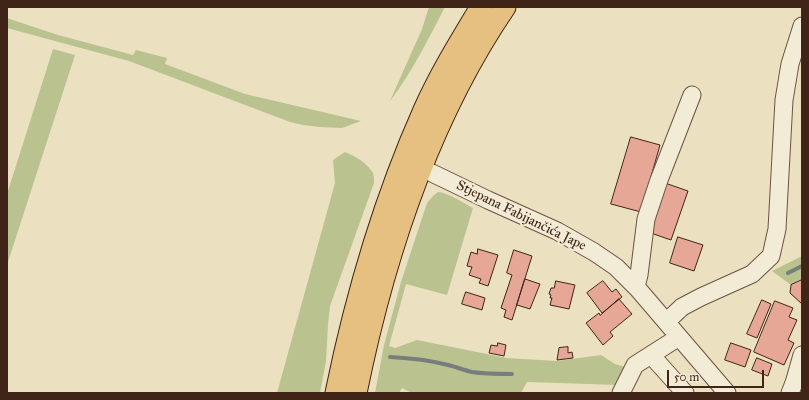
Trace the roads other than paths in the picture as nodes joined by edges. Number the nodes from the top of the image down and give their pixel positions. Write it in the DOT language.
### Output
graph roads {
  1 [pos="481,7"];
  2 [pos="504,7"];
  3 [pos="802,26"];
  4 [pos="692,95"];
  5 [pos="412,164"];
  6 [pos="636,287"];
  7 [pos="666,322"];
  8 [pos="679,337"];
  9 [pos="802,355"];
  10 [pos="651,356"];
  11 [pos="336,393"];
  12 [pos="356,393"];
  13 [pos="621,393"];
  14 [pos="685,393"];
  15 [pos="727,393"];
  16 [pos="790,393"];
  1 -- 5 [label="main road"];
  2 -- 5 [label="main road"];
  3 -- 7 [label="street"];
  4 -- 6 [label="street"];
  5 -- 6 [label="street, Stjepana Fabijančića Jape"];
  5 -- 11 [label="main road"];
  5 -- 12 [label="main road"];
  6 -- 7 [label="street, Stjepana Fabijančića Jape"];
  7 -- 8 [label="street, Stjepana Fabijančića Jape"];
  8 -- 10 [label="street"];
  8 -- 15 [label="street, Stjepana Fabijančića Jape"];
  9 -- 16 [label="street"];
  10 -- 13 [label="street"];
  10 -- 14 [label="street"];
}
